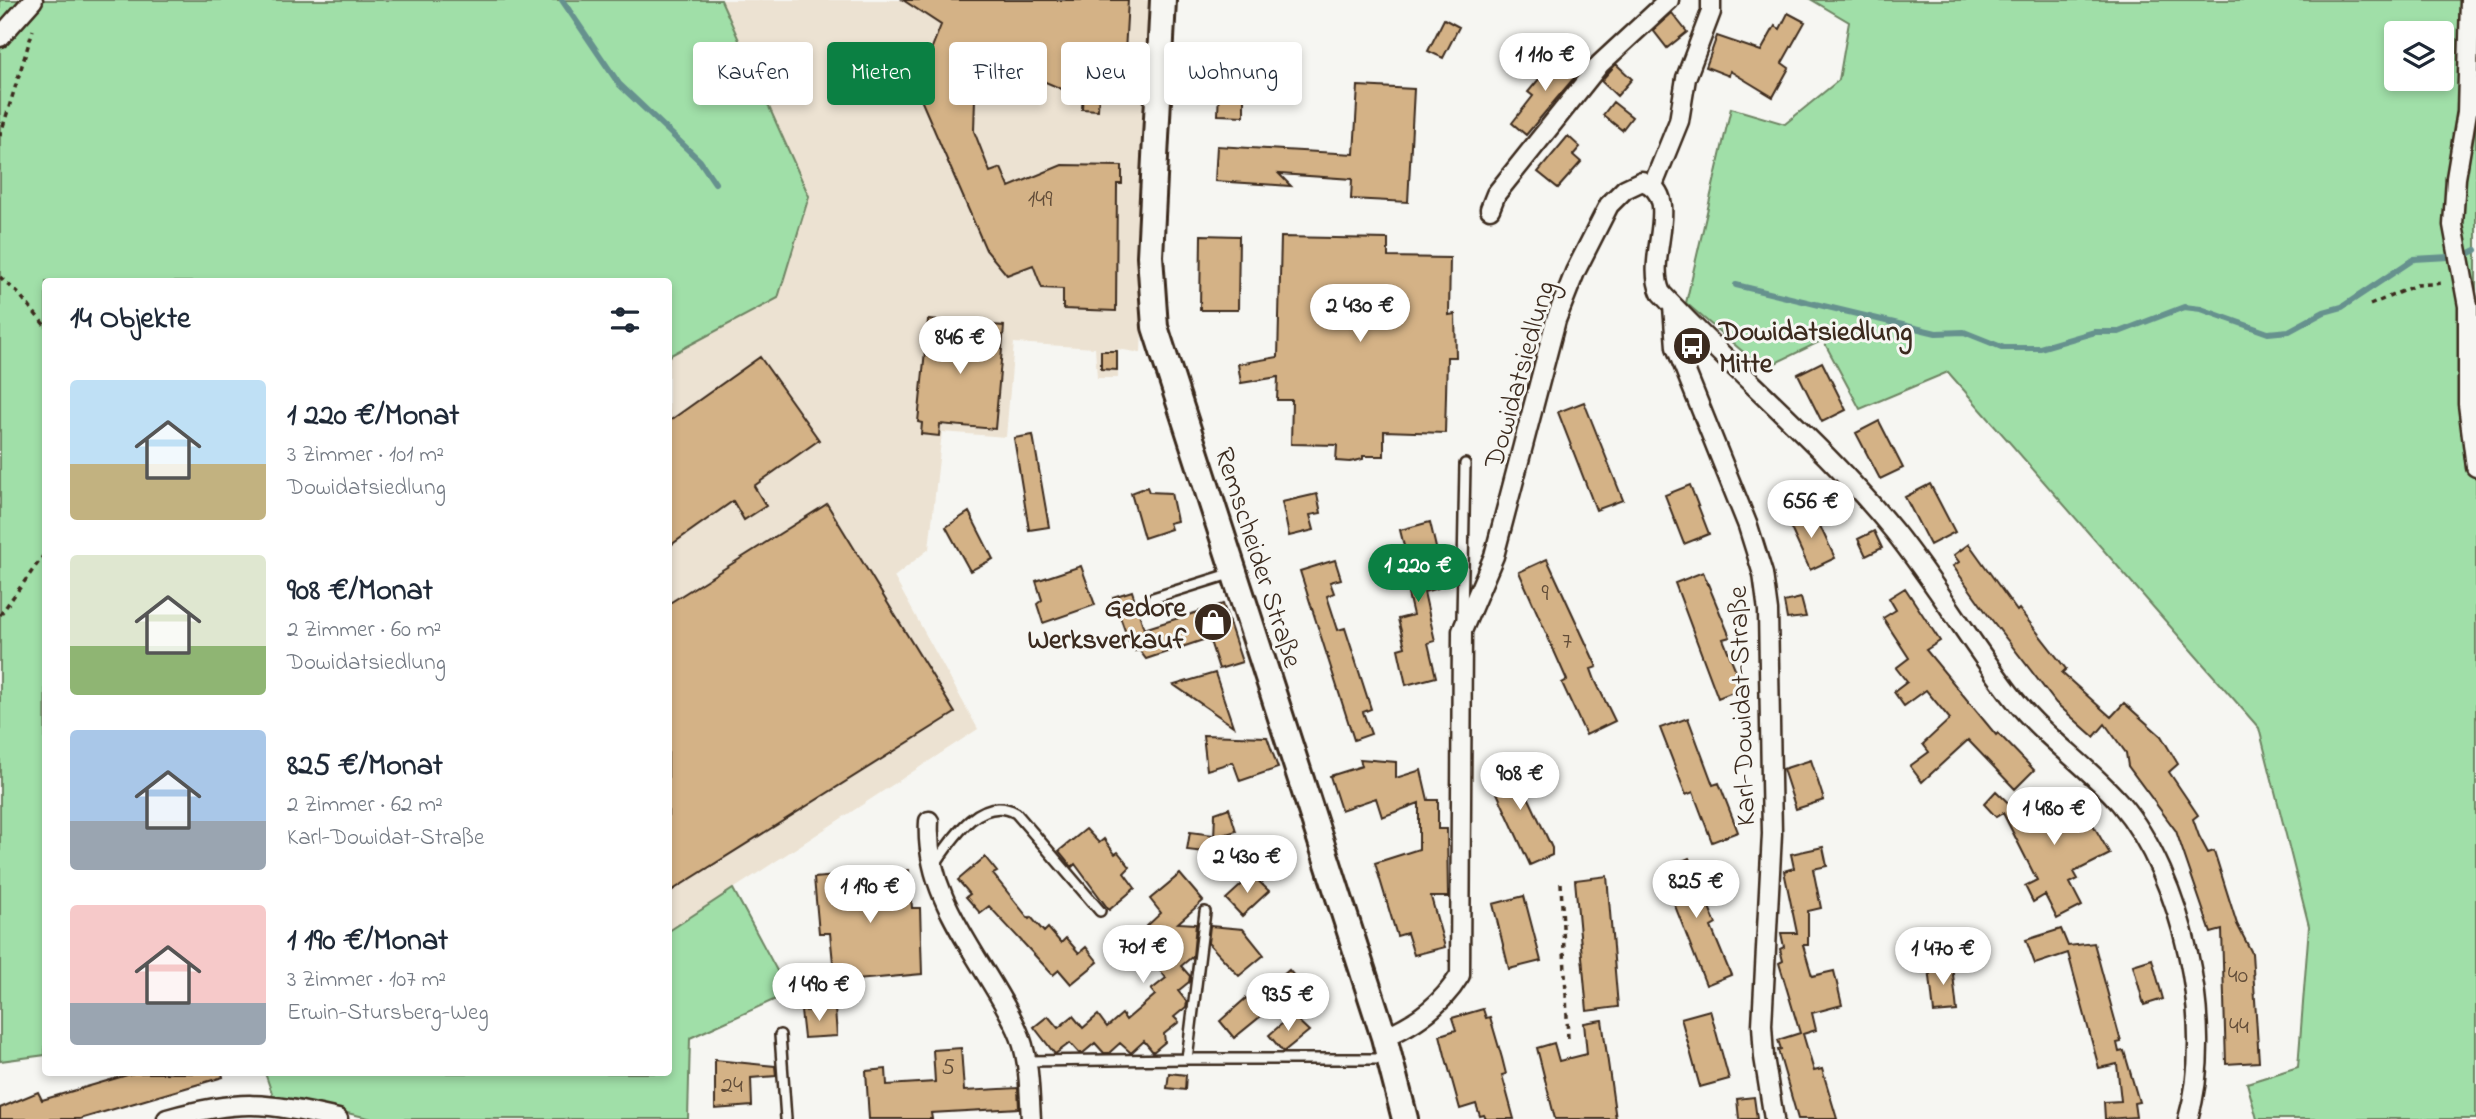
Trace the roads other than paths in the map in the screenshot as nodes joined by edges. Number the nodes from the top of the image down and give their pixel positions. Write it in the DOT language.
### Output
graph roads {
  1 [pos="33,0"];
  2 [pos="1163,0"];
  3 [pos="1669,0"];
  4 [pos="1711,0"];
  5 [pos="2470,0"];
  6 [pos="0,37"];
  7 [pos="1653,184"];
  8 [pos="1490,209"];
  9 [pos="1673,306"];
  10 [pos="1465,464"];
  11 [pos="2476,467"];
  12 [pos="1234,573"];
  13 [pos="1153,598"];
  14 [pos="1462,631"];
  15 [pos="929,821"];
  16 [pos="931,869"];
  17 [pos="1100,911"];
  18 [pos="1205,912"];
  19 [pos="780,1035"];
  20 [pos="1387,1048"];
  21 [pos="1187,1059"];
  22 [pos="1028,1061"];
  23 [pos="167,1119"];
  24 [pos="338,1119"];
  25 [pos="786,1119"];
  26 [pos="1031,1119"];
  27 [pos="1405,1119"];
  28 [pos="1774,1119"];
  29 [pos="2188,1119"];
  1 -- 6 [label="street"];
  2 -- 12 [label="main road, Remscheider Straße"];
  3 -- 8 [label="street"];
  4 -- 7 [label="street"];
  5 -- 11 [label="street"];
  7 -- 9 [label="street"];
  7 -- 14 [label="street, Dowidatsiedlung"];
  9 -- 28 [label="street, Karl-Dowidat-Straße"];
  9 -- 29 [label="street"];
  10 -- 14 [label="lane"];
  12 -- 13 [label="lane"];
  12 -- 20 [label="main road, Remscheider Straße"];
  14 -- 20 [label="street, Dowidatsiedlung"];
  15 -- 16 [label="street"];
  16 -- 17 [label="lane"];
  16 -- 22 [label="street"];
  18 -- 21 [label="lane"];
  19 -- 25 [label="lane"];
  20 -- 21 [label="lane"];
  20 -- 27 [label="main road, Remscheider Straße"];
  21 -- 22 [label="lane"];
  22 -- 26 [label="street"];
  23 -- 24 [label="street"];
}
